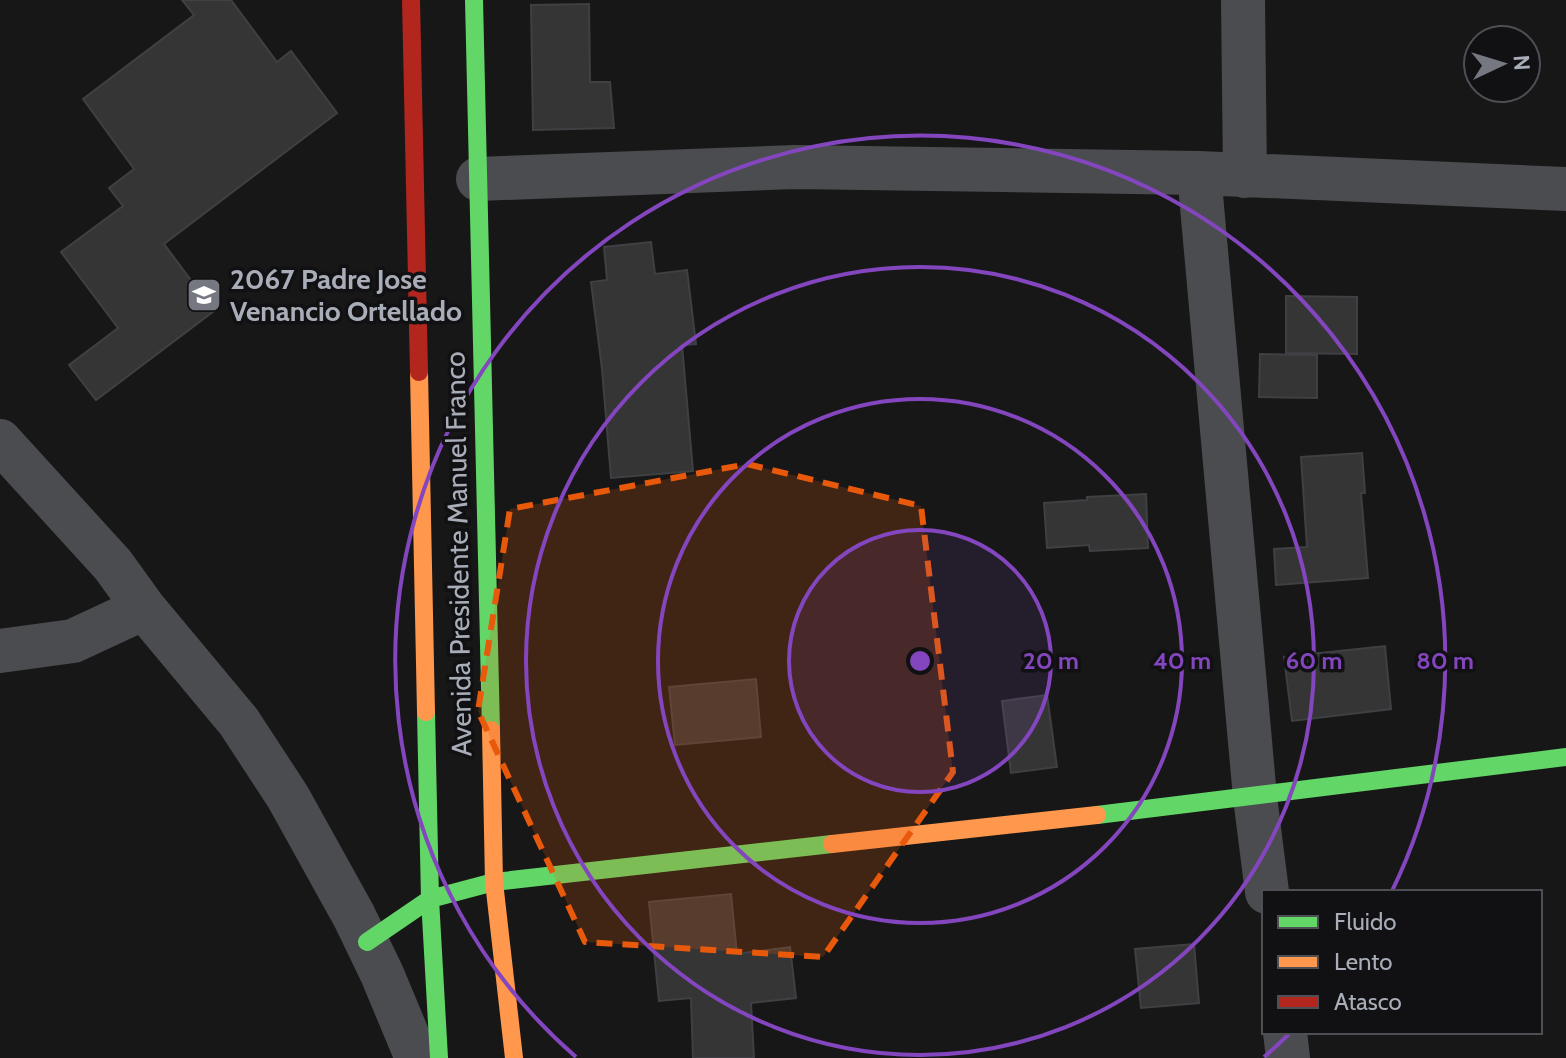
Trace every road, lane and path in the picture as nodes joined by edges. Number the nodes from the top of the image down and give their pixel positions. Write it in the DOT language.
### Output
graph roads {
  1 [pos="411,0"];
  2 [pos="474,0"];
  3 [pos="1243,0"];
  4 [pos="1199,173"];
  5 [pos="1245,176"];
  6 [pos="478,179"];
  7 [pos="1566,189"];
  8 [pos="0,441"];
  9 [pos="144,608"];
  10 [pos="0,651"];
  11 [pos="1566,757"];
  12 [pos="1255,797"];
  13 [pos="494,882"];
  14 [pos="1267,890"];
  15 [pos="430,899"];
  16 [pos="367,942"];
  17 [pos="1285,1034"];
  18 [pos="417,1058"];
  19 [pos="439,1058"];
  20 [pos="514,1058"];
  21 [pos="1288,1058"];
  1 -- 15 [label="main road, Avenida Presidente Manuel Franco"];
  2 -- 6 [label="main road, Avenida Presidente Manuel Franco"];
  3 -- 5 [label="street"];
  4 -- 5 [label="street"];
  4 -- 6 [label="street"];
  4 -- 12 [label="street"];
  5 -- 7 [label="street"];
  6 -- 13 [label="main road, Avenida Presidente Manuel Franco"];
  8 -- 9 [label="street"];
  9 -- 10 [label="street"];
  9 -- 16 [label="street"];
  11 -- 12 [label="main road"];
  12 -- 13 [label="main road"];
  12 -- 14 [label="street"];
  13 -- 15 [label="main road"];
  13 -- 20 [label="main road, Avenida Presidente Manuel Franco"];
  15 -- 16 [label="main road"];
  15 -- 19 [label="main road, Avenida Presidente Manuel Franco"];
  16 -- 18 [label="street"];
  17 -- 21 [label="street"];
}
